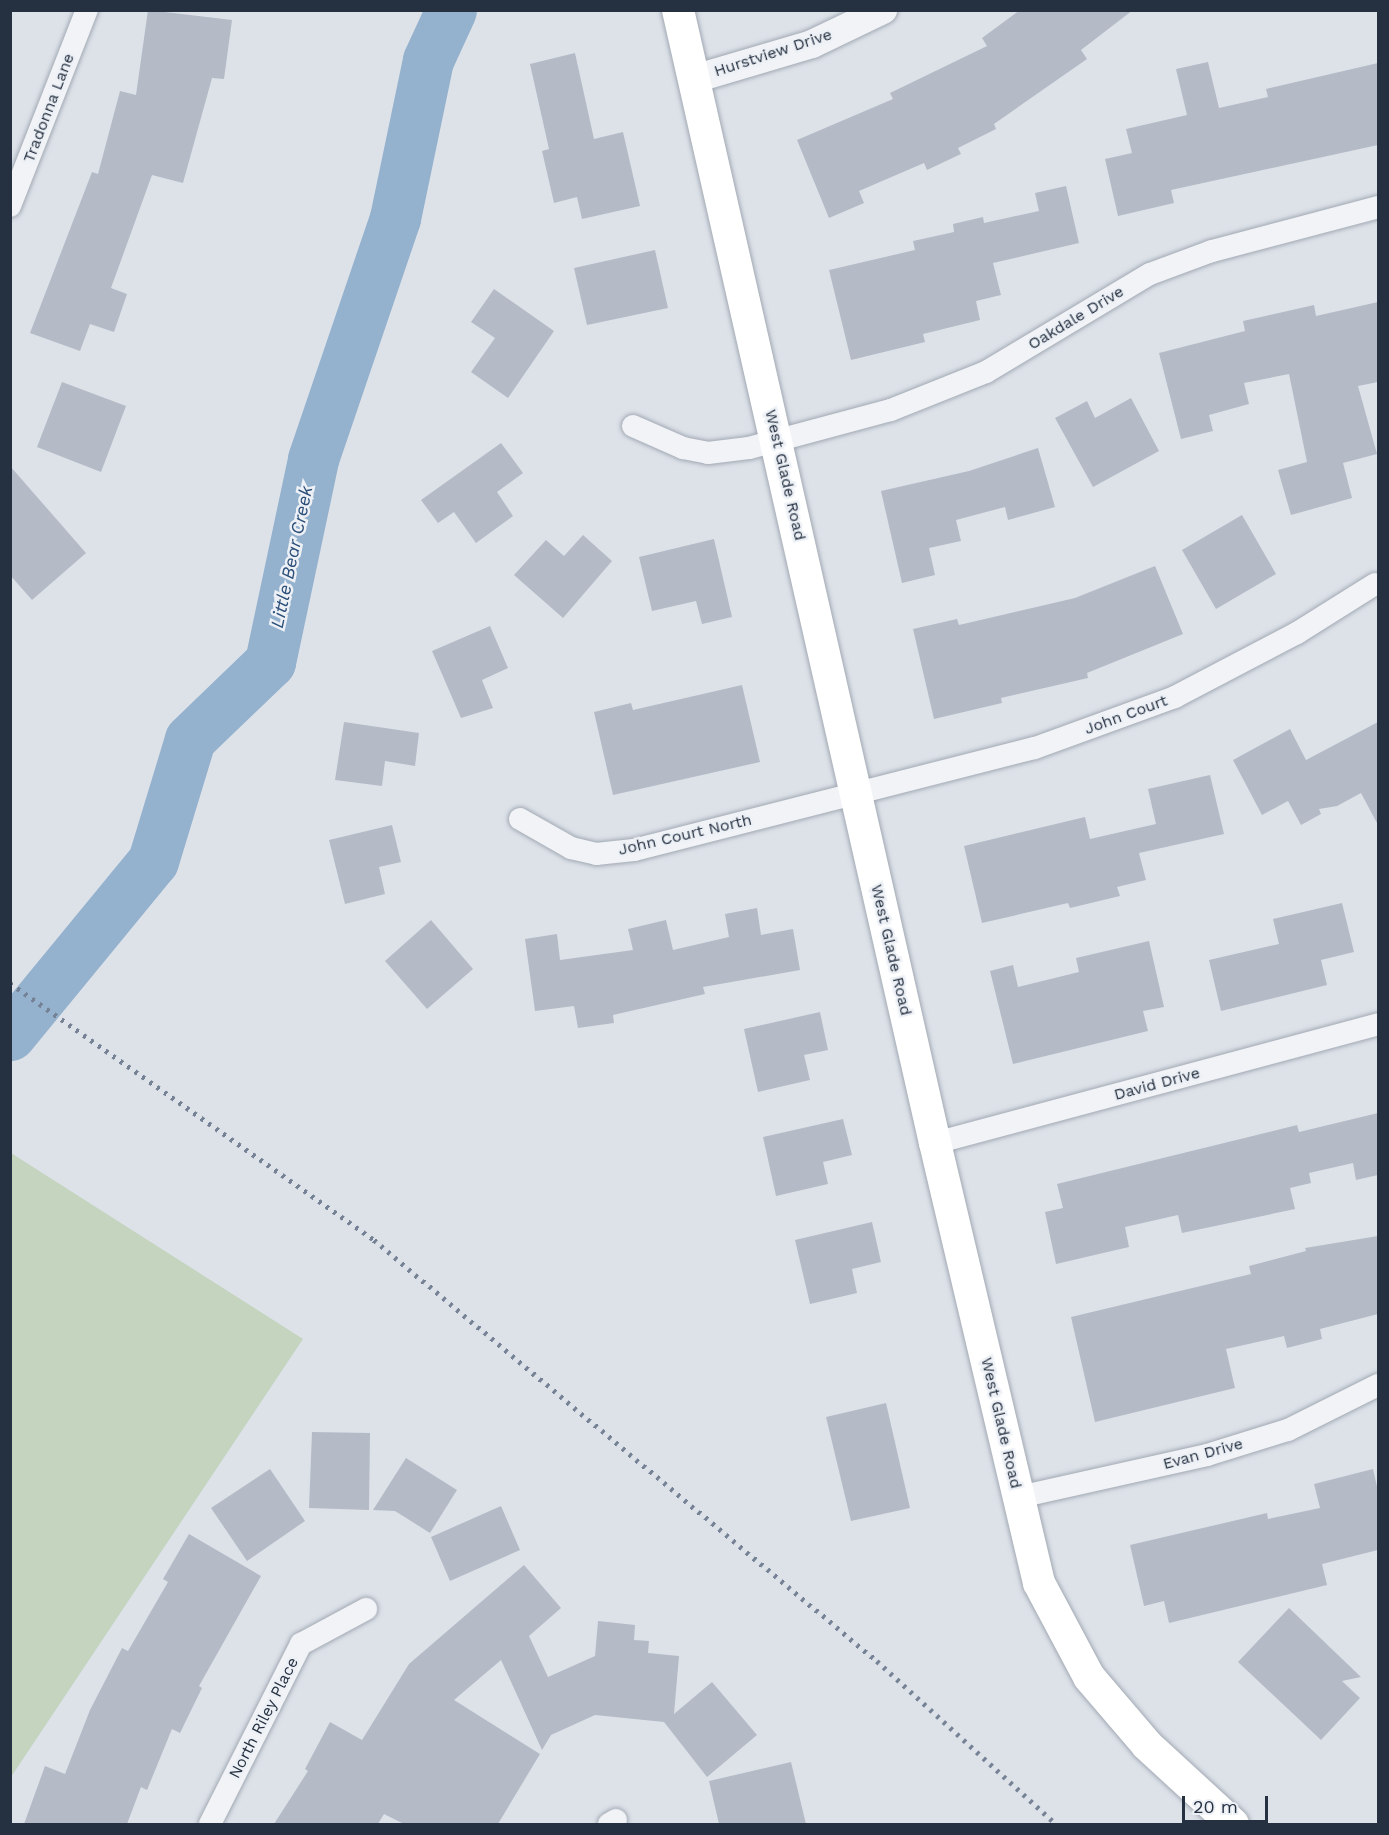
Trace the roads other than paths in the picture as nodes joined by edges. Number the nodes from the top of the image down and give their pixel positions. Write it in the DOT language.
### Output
graph roads {
  1 [pos="87,10"];
  2 [pos="678,10"];
  3 [pos="883,10"];
  4 [pos="694,79"];
  5 [pos="10,206"];
  6 [pos="1378,207"];
  7 [pos="633,426"];
  8 [pos="777,440"];
  9 [pos="1375,584"];
  10 [pos="855,792"];
  11 [pos="520,819"];
  12 [pos="1378,1024"];
  13 [pos="935,1143"];
  14 [pos="1378,1385"];
  15 [pos="1019,1497"];
  16 [pos="366,1609"];
  17 [pos="210,1824"];
  18 [pos="1233,1824"];
  1 -- 5 [label="street, Tradonna Lane"];
  2 -- 4 [label="main road, West Glade Road"];
  3 -- 4 [label="street, Hurstview Drive"];
  4 -- 8 [label="main road, West Glade Road"];
  6 -- 8 [label="street, Oakdale Drive"];
  7 -- 8 [label="street, Oakdale Drive"];
  8 -- 10 [label="main road, West Glade Road"];
  9 -- 10 [label="street, John Court"];
  10 -- 11 [label="street, John Court North"];
  10 -- 13 [label="main road, West Glade Road"];
  12 -- 13 [label="street, David Drive"];
  13 -- 15 [label="main road, West Glade Road"];
  14 -- 15 [label="street, Evan Drive"];
  15 -- 18 [label="main road, West Glade Road"];
  16 -- 17 [label="street, North Riley Place"];
}
